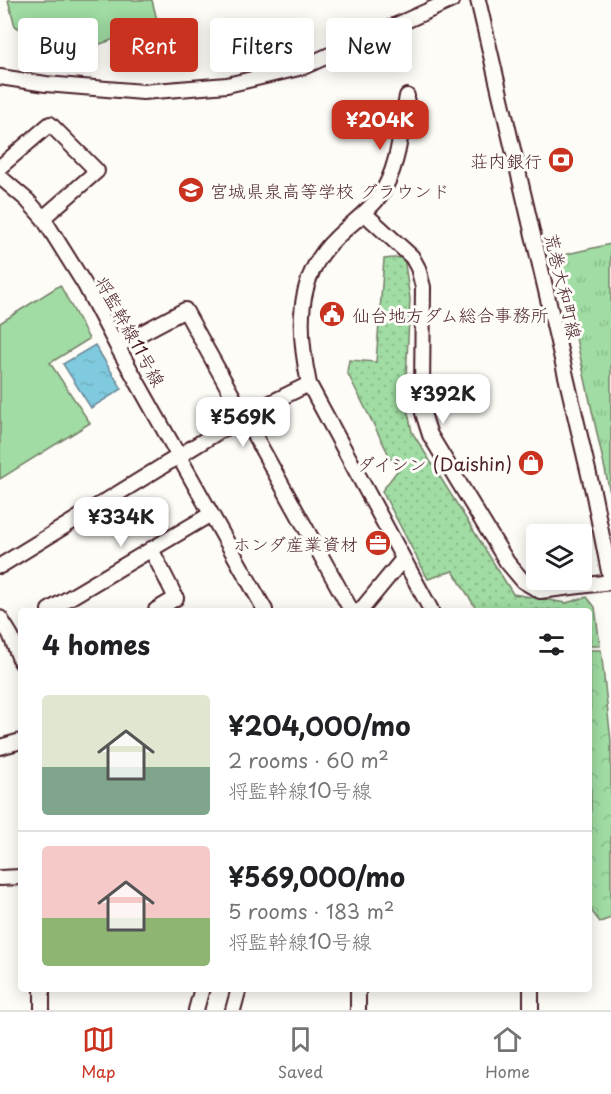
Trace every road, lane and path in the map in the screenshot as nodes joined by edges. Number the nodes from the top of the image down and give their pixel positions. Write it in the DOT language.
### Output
graph roads {
  1 [pos="452,0"];
  2 [pos="478,0"];
  3 [pos="0,77"];
  4 [pos="407,96"];
  5 [pos="0,167"];
  6 [pos="0,177"];
  7 [pos="364,213"];
  8 [pos="43,218"];
  9 [pos="117,345"];
  10 [pos="309,384"];
  11 [pos="244,416"];
  12 [pos="178,455"];
  13 [pos="211,514"];
  14 [pos="151,549"];
  15 [pos="403,559"];
  16 [pos="0,566"];
  17 [pos="611,582"];
  18 [pos="52,608"];
  19 [pos="159,608"];
  20 [pos="264,608"];
  21 [pos="350,608"];
  22 [pos="363,608"];
  23 [pos="430,608"];
  24 [pos="0,618"];
  25 [pos="15,631"];
  26 [pos="18,646"];
  27 [pos="18,742"];
  28 [pos="0,747"];
  29 [pos="18,877"];
  30 [pos="0,878"];
  31 [pos="42,992"];
  32 [pos="201,992"];
  33 [pos="238,992"];
  34 [pos="358,992"];
  35 [pos="531,992"];
  36 [pos="42,1010"];
  37 [pos="196,1010"];
  38 [pos="233,1010"];
  39 [pos="358,1010"];
  40 [pos="531,1010"];
  1 -- 3 [label="street"];
  2 -- 17 [label="street, 荒巻大和町線"];
  4 -- 7 [label="street"];
  5 -- 8 [label="street"];
  6 -- 8 [label="street, 将監幹線11号線"];
  7 -- 10 [label="street"];
  7 -- 17 [label="street"];
  8 -- 9 [label="street, 将監幹線11号線"];
  9 -- 11 [label="street"];
  9 -- 12 [label="street, 将監幹線11号線"];
  10 -- 11 [label="street"];
  10 -- 15 [label="street"];
  11 -- 12 [label="street"];
  11 -- 21 [label="street"];
  12 -- 13 [label="street, 将監幹線11号線"];
  12 -- 16 [label="street"];
  13 -- 14 [label="street"];
  13 -- 20 [label="street, 将監幹線11号線"];
  14 -- 18 [label="street"];
  14 -- 19 [label="street"];
  15 -- 22 [label="street"];
  15 -- 23 [label="street"];
  24 -- 25 [label="street"];
  25 -- 26 [label="street"];
  27 -- 28 [label="street"];
  29 -- 30 [label="street"];
  31 -- 36 [label="street"];
  32 -- 37 [label="street"];
  33 -- 38 [label="street"];
  34 -- 39 [label="street"];
  35 -- 40 [label="street"];
}
